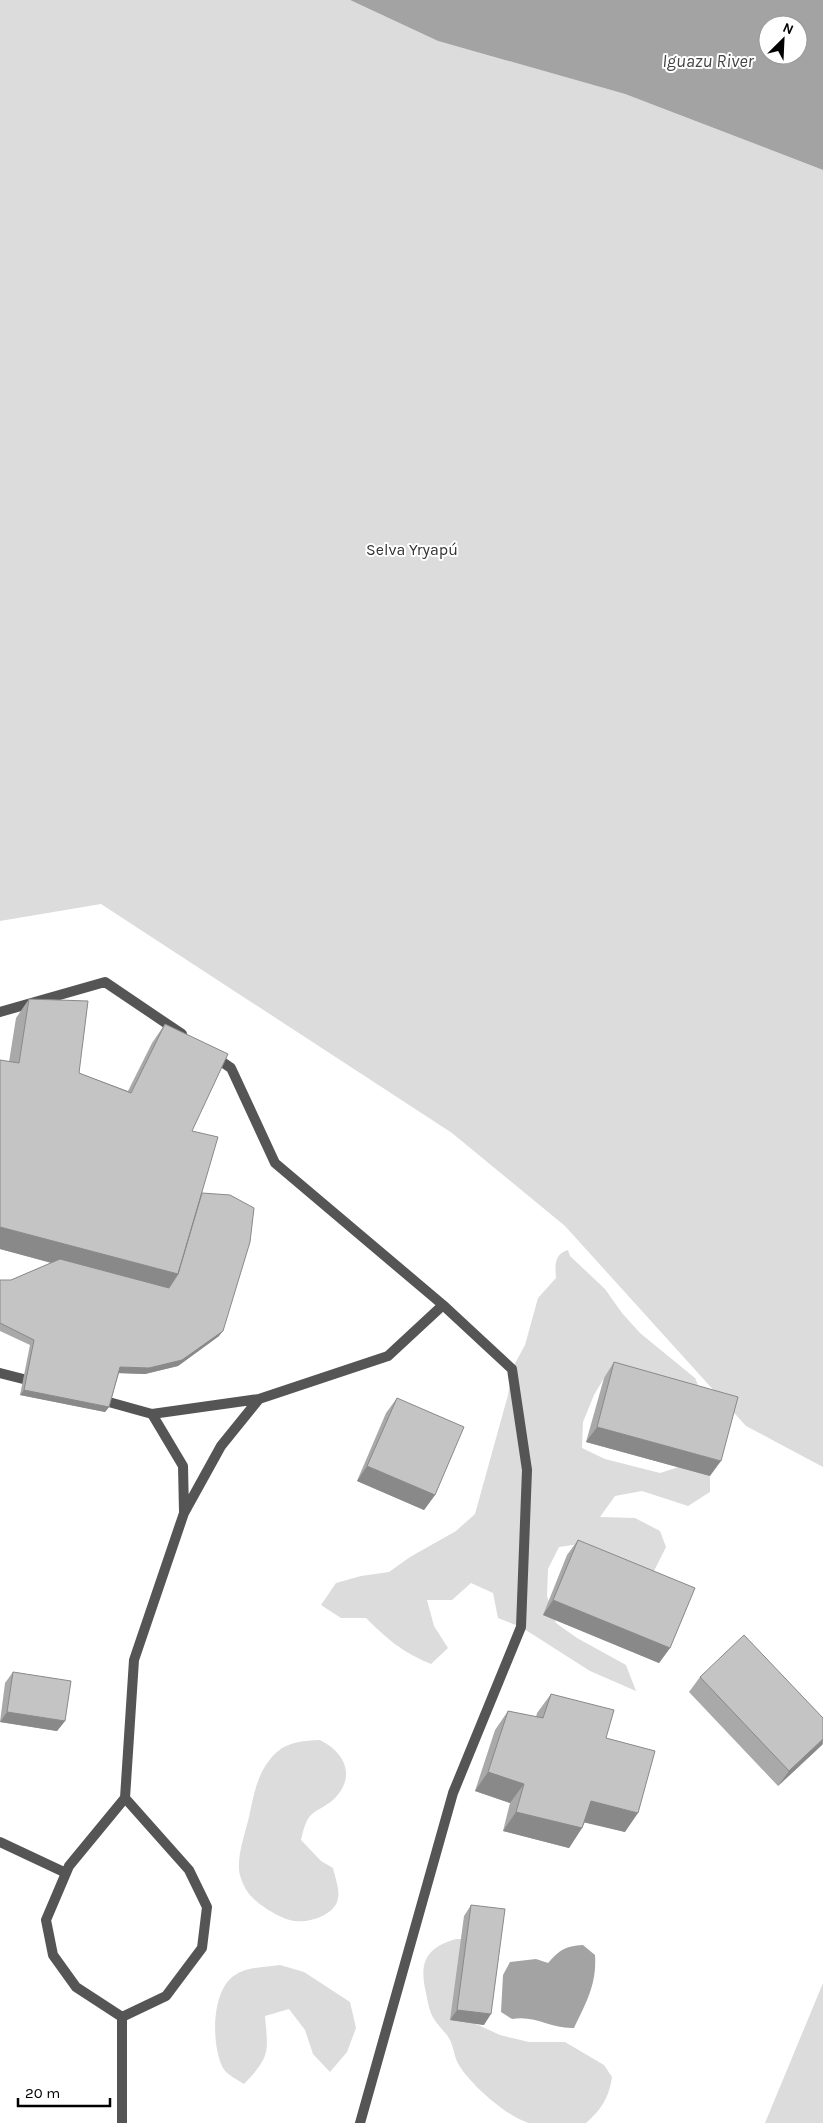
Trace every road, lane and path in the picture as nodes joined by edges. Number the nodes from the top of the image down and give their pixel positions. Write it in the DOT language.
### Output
graph roads {
  1 [pos="0,1012"];
  2 [pos="442,1306"];
  3 [pos="0,1373"];
  4 [pos="48,1386"];
  5 [pos="86,1396"];
  6 [pos="259,1399"];
  7 [pos="152,1414"];
  8 [pos="184,1512"];
  9 [pos="125,1798"];
  10 [pos="0,1842"];
  11 [pos="66,1873"];
  12 [pos="122,2017"];
  13 [pos="122,2123"];
  14 [pos="360,2123"];
  1 -- 2 [label="lane"];
  2 -- 6 [label="lane"];
  2 -- 14 [label="lane"];
  3 -- 4 [label="lane"];
  5 -- 7 [label="lane"];
  6 -- 7 [label="lane"];
  6 -- 8 [label="lane"];
  7 -- 8 [label="lane"];
  8 -- 9 [label="lane"];
  9 -- 11 [label="lane"];
  9 -- 12 [label="lane"];
  10 -- 11 [label="lane"];
  11 -- 12 [label="lane"];
  12 -- 13 [label="lane"];
}
